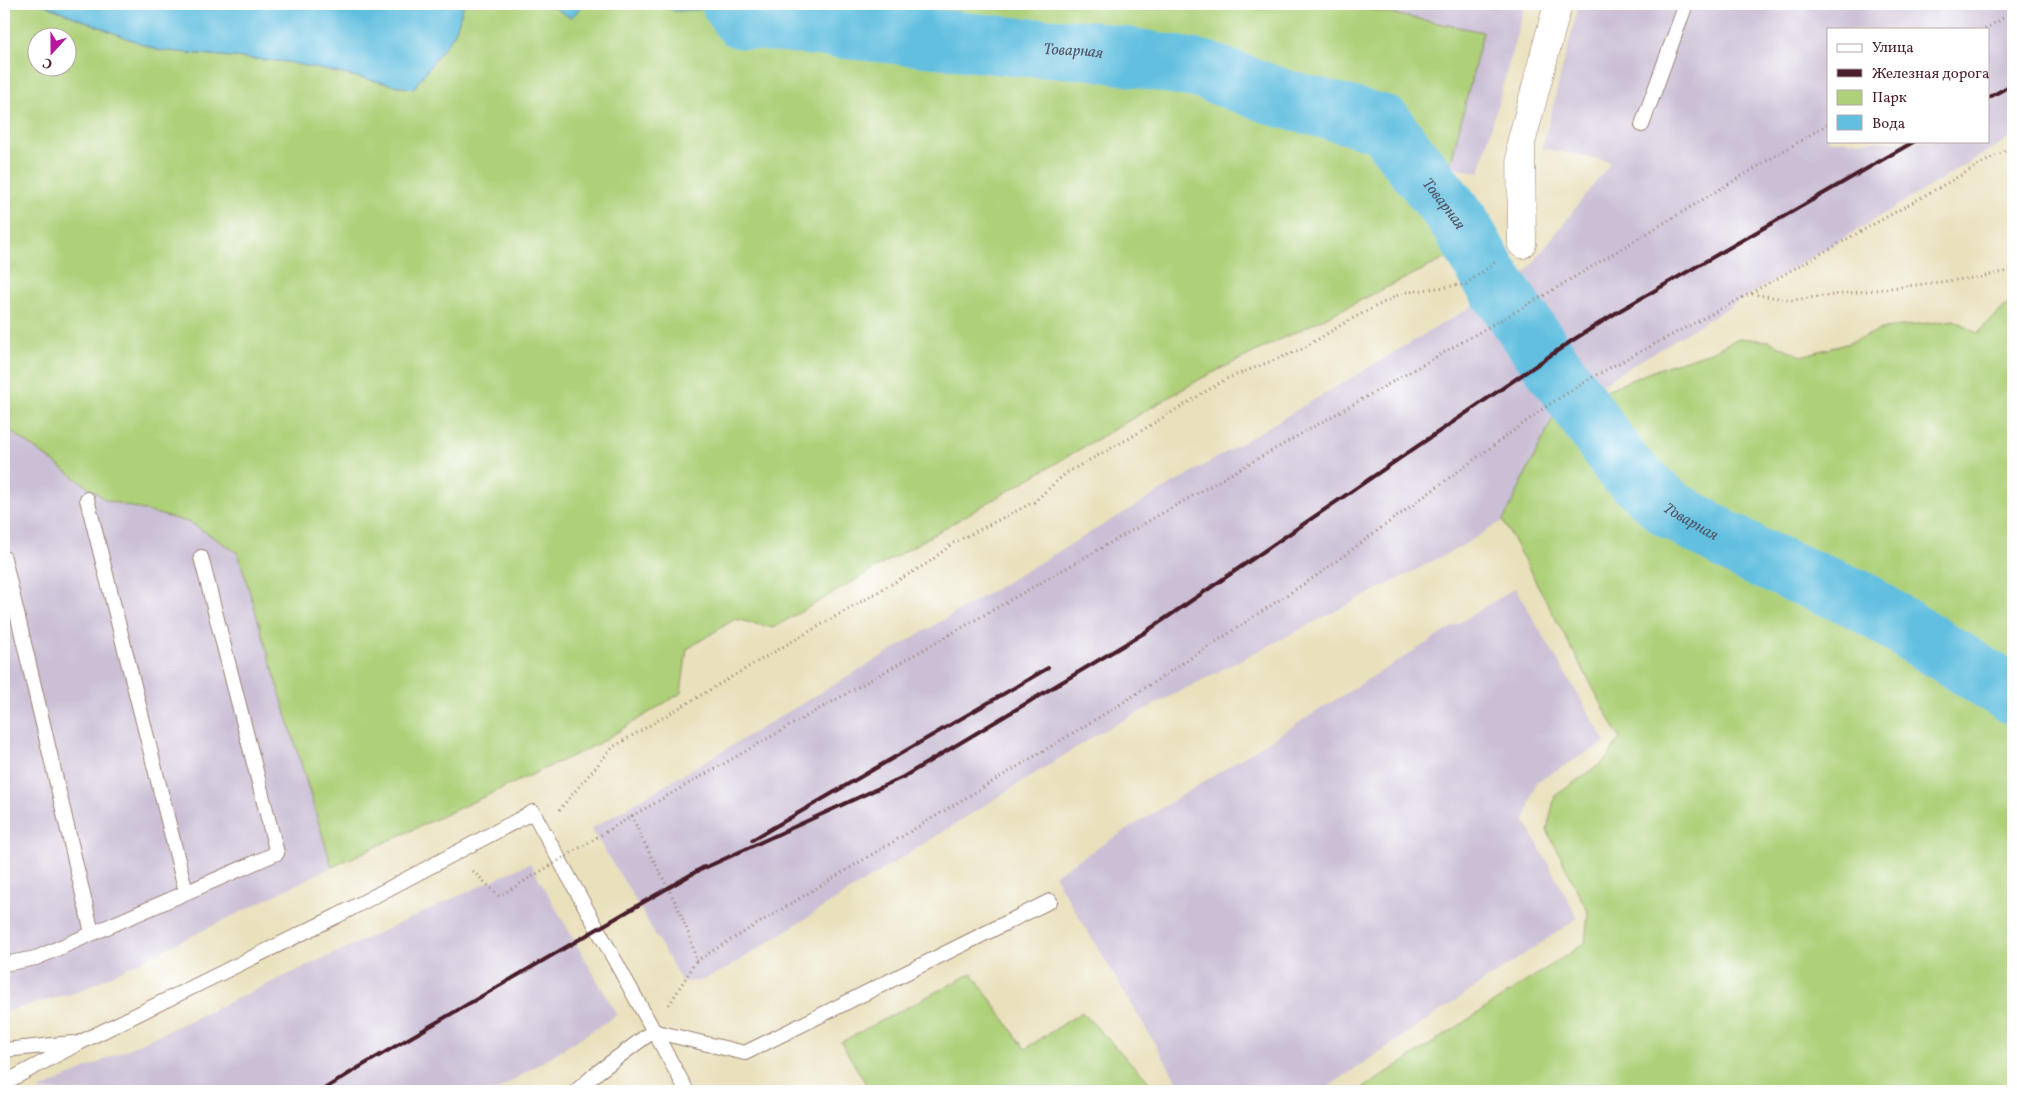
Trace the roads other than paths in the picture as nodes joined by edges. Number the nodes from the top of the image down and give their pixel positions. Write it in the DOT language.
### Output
graph roads {
  1 [pos="1558,4"];
  2 [pos="1686,4"];
  3 [pos="1642,125"];
  4 [pos="1512,250"];
  5 [pos="88,499"];
  6 [pos="201,557"];
  7 [pos="4,558"];
  8 [pos="186,892"];
  9 [pos="1050,901"];
  10 [pos="92,933"];
  11 [pos="4,964"];
  12 [pos="653,1032"];
  13 [pos="81,1042"];
  14 [pos="4,1050"];
  15 [pos="4,1083"];
  16 [pos="576,1091"];
  17 [pos="687,1091"];
  1 -- 4 [label="street"];
  2 -- 3 [label="lane"];
  5 -- 8 [label="lane"];
  6 -- 8 [label="lane"];
  7 -- 10 [label="lane"];
  8 -- 10 [label="lane"];
  9 -- 12 [label="lane"];
  10 -- 11 [label="lane"];
  12 -- 13 [label="lane"];
  12 -- 16 [label="lane"];
  12 -- 17 [label="lane"];
  13 -- 14 [label="lane"];
  13 -- 15 [label="lane"];
}
